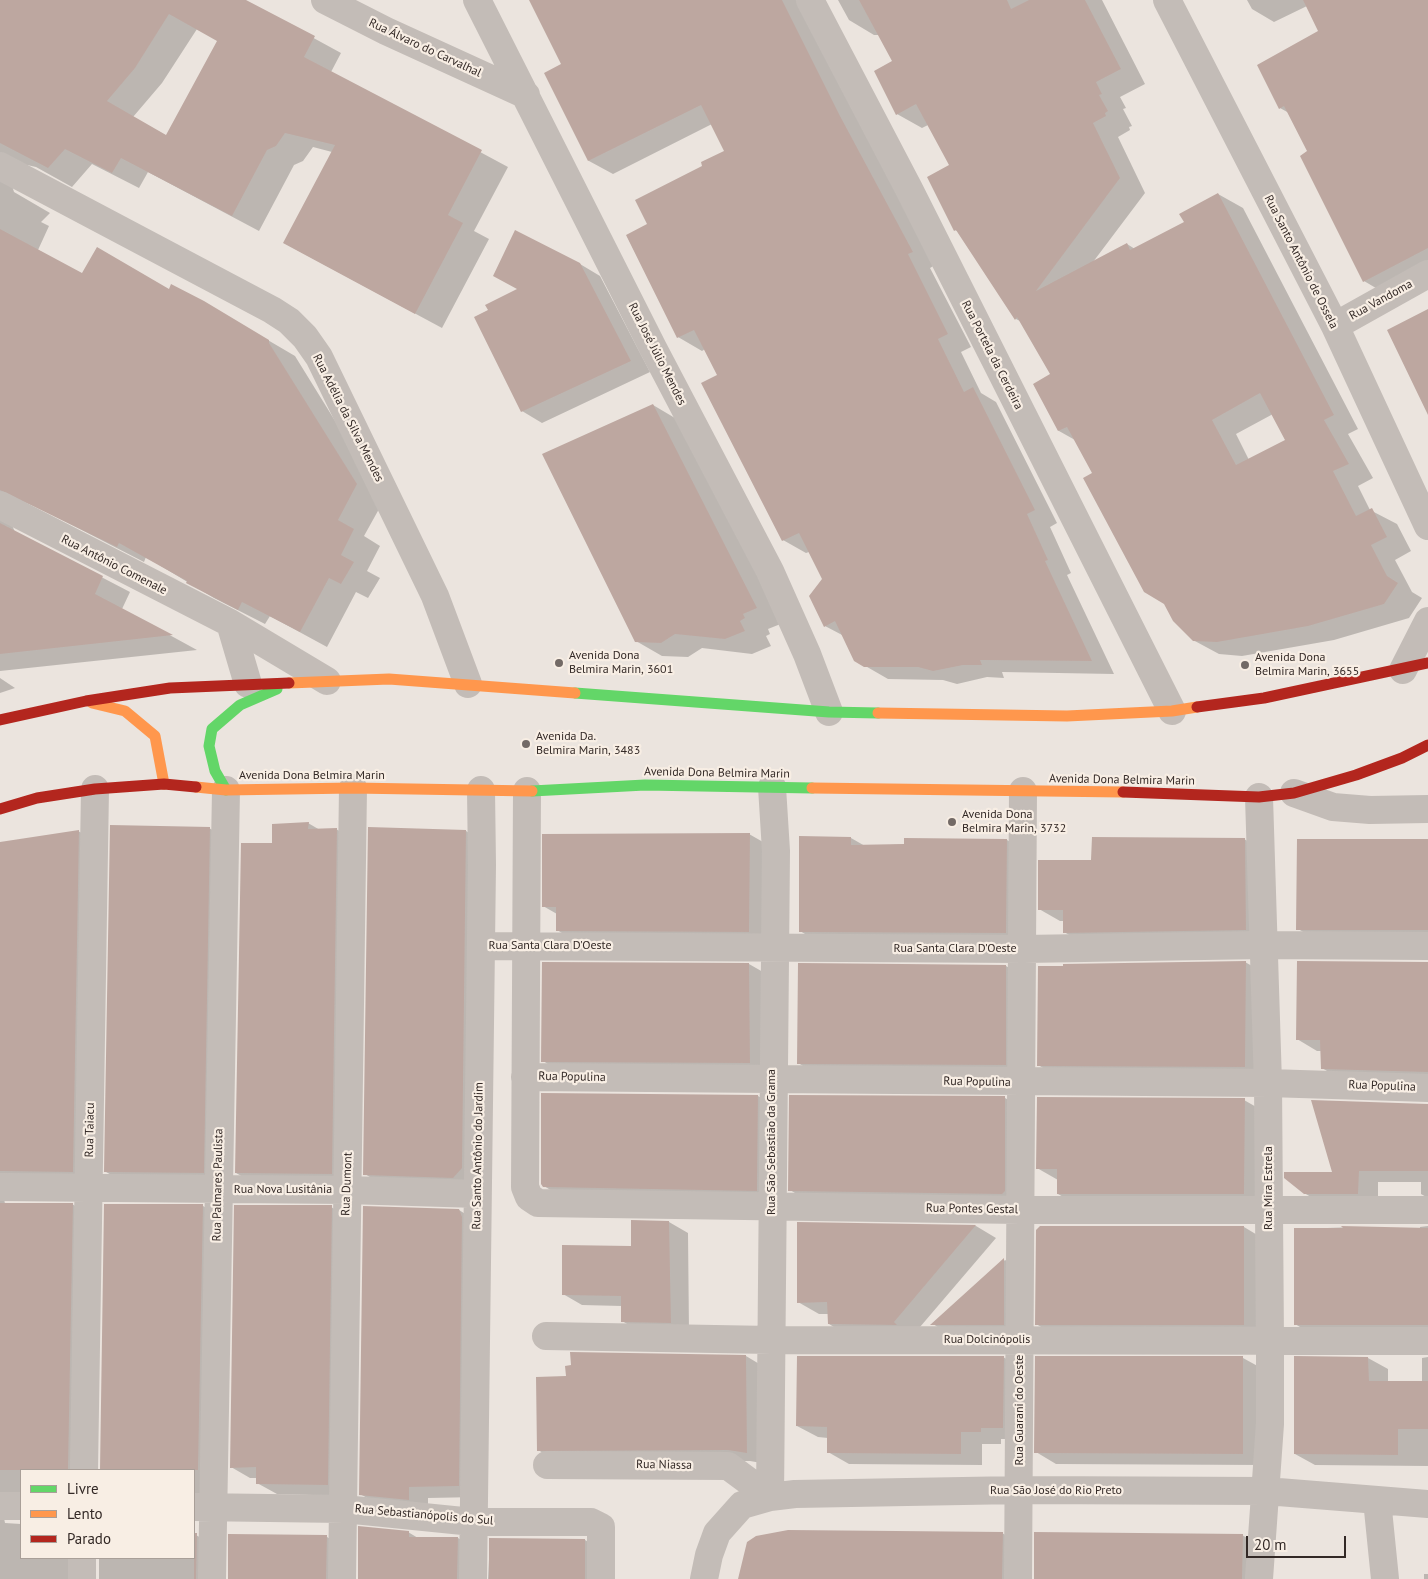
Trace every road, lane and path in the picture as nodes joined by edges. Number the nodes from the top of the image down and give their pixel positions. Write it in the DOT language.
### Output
graph roads {
  1 [pos="325,0"];
  2 [pos="477,0"];
  3 [pos="810,0"];
  4 [pos="1168,1"];
  5 [pos="526,95"];
  6 [pos="0,166"];
  7 [pos="1428,274"];
  8 [pos="1335,326"];
  9 [pos="0,505"];
  10 [pos="1428,526"];
  11 [pos="1428,620"];
  12 [pos="230,623"];
  13 [pos="1415,666"];
  14 [pos="327,681"];
  15 [pos="290,683"];
  16 [pos="248,684"];
  17 [pos="468,684"];
  18 [pos="86,701"];
  19 [pos="1172,711"];
  20 [pos="829,712"];
  21 [pos="0,720"];
  22 [pos="1428,745"];
  23 [pos="164,784"];
  24 [pos="772,787"];
  25 [pos="353,788"];
  26 [pos="95,789"];
  27 [pos="226,790"];
  28 [pos="481,790"];
  29 [pos="527,791"];
  30 [pos="1023,791"];
  31 [pos="1294,793"];
  32 [pos="1258,797"];
  33 [pos="0,809"];
  34 [pos="1428,809"];
  35 [pos="1264,945"];
  36 [pos="481,946"];
  37 [pos="1428,946"];
  38 [pos="526,947"];
  39 [pos="775,948"];
  40 [pos="1024,949"];
  41 [pos="525,1077"];
  42 [pos="773,1080"];
  43 [pos="1022,1082"];
  44 [pos="1268,1083"];
  45 [pos="1428,1088"];
  46 [pos="0,1187"];
  47 [pos="90,1188"];
  48 [pos="218,1190"];
  49 [pos="347,1190"];
  50 [pos="476,1194"];
  51 [pos="772,1207"];
  52 [pos="1270,1209"];
  53 [pos="1020,1210"];
  54 [pos="1428,1210"];
  55 [pos="546,1336"];
  56 [pos="771,1340"];
  57 [pos="1020,1340"];
  58 [pos="1428,1341"];
  59 [pos="1270,1342"];
  60 [pos="547,1465"];
  61 [pos="84,1469"];
  62 [pos="1020,1490"];
  63 [pos="1266,1491"];
  64 [pos="770,1497"];
  65 [pos="1377,1500"];
  66 [pos="1428,1504"];
  67 [pos="0,1506"];
  68 [pos="20,1506"];
  69 [pos="203,1507"];
  70 [pos="344,1509"];
  71 [pos="473,1522"];
  72 [pos="82,1559"];
  73 [pos="82,1579"];
  74 [pos="212,1579"];
  75 [pos="342,1579"];
  76 [pos="472,1579"];
  77 [pos="601,1579"];
  78 [pos="704,1579"];
  79 [pos="1018,1579"];
  80 [pos="1259,1579"];
  81 [pos="1386,1579"];
  1 -- 5 [label="street, Rua Álvaro do Carvalhal"];
  2 -- 5 [label="street, Rua José Júlio Mendes"];
  3 -- 19 [label="street, Rua Portela da Cerdeira"];
  4 -- 8 [label="street, Rua Santo Antônio de Ossela"];
  5 -- 20 [label="street, Rua José Júlio Mendes"];
  6 -- 17 [label="street, Rua Adélia da Silva Mendes"];
  7 -- 8 [label="street, Rua Vandoma"];
  8 -- 10 [label="street, Rua Santo Antônio de Ossela"];
  9 -- 12 [label="street, Rua Antônio Comenale"];
  11 -- 13 [label="street"];
  12 -- 14 [label="street, Rua Antônio Comenale"];
  12 -- 16 [label="street"];
  13 -- 19 [label="main road"];
  14 -- 15 [label="main road"];
  14 -- 17 [label="main road"];
  15 -- 16 [label="main road"];
  15 -- 27 [label="main road"];
  16 -- 18 [label="main road"];
  17 -- 20 [label="main road"];
  18 -- 21 [label="main road"];
  18 -- 23 [label="main road"];
  19 -- 20 [label="main road"];
  22 -- 31 [label="main road, Avenida Dona Belmira Marin"];
  23 -- 26 [label="main road, Avenida Dona Belmira Marin"];
  23 -- 27 [label="main road, Avenida Dona Belmira Marin"];
  24 -- 29 [label="main road, Avenida Dona Belmira Marin"];
  24 -- 30 [label="main road, Avenida Dona Belmira Marin"];
  24 -- 39 [label="street, Rua São Sebastião da Grama"];
  25 -- 27 [label="main road, Avenida Dona Belmira Marin"];
  25 -- 28 [label="main road, Avenida Dona Belmira Marin"];
  25 -- 49 [label="street, Rua Dumont"];
  26 -- 33 [label="main road, Avenida Dona Belmira Marin"];
  26 -- 47 [label="street, Rua Taiacu"];
  27 -- 48 [label="street, Rua Palmares Paulista"];
  28 -- 29 [label="main road, Avenida Dona Belmira Marin"];
  28 -- 36 [label="street, Rua Santo Antônio do Jardim"];
  29 -- 38 [label="street"];
  30 -- 32 [label="main road, Avenida Dona Belmira Marin"];
  30 -- 40 [label="street, Rua Guarani do Oeste"];
  31 -- 32 [label="main road, Avenida Dona Belmira Marin"];
  31 -- 34 [label="street"];
  32 -- 35 [label="street, Rua Mira Estrela"];
  35 -- 37 [label="street, Rua Santa Clara D'Oeste"];
  35 -- 40 [label="street, Rua Santa Clara D'Oeste"];
  35 -- 44 [label="street, Rua Mira Estrela"];
  36 -- 38 [label="street, Rua Santa Clara D'Oeste"];
  36 -- 50 [label="street, Rua Santo Antônio do Jardim"];
  38 -- 39 [label="street, Rua Santa Clara D'Oeste"];
  38 -- 41 [label="street"];
  39 -- 40 [label="street, Rua Santa Clara D'Oeste"];
  39 -- 42 [label="street, Rua São Sebastião da Grama"];
  40 -- 43 [label="street, Rua Guarani do Oeste"];
  41 -- 42 [label="street, Rua Populina"];
  41 -- 51 [label="street, Rua Pontes Gestal"];
  42 -- 43 [label="street, Rua Populina"];
  42 -- 51 [label="street, Rua São Sebastião da Grama"];
  43 -- 44 [label="street, Rua Populina"];
  43 -- 53 [label="street, Rua Guarani do Oeste"];
  44 -- 45 [label="street, Rua Populina"];
  44 -- 52 [label="street, Rua Mira Estrela"];
  46 -- 47 [label="street, Rua Nova Lusitânia"];
  47 -- 48 [label="street, Rua Nova Lusitânia"];
  47 -- 61 [label="street, Rua Taiacu"];
  48 -- 49 [label="street, Rua Nova Lusitânia"];
  48 -- 69 [label="street, Rua Palmares Paulista"];
  49 -- 50 [label="street, Rua Nova Lusitânia"];
  49 -- 70 [label="street, Rua Dumont"];
  50 -- 71 [label="street, Rua Santo Antônio do Jardim"];
  51 -- 53 [label="street, Rua Pontes Gestal"];
  51 -- 56 [label="street, Rua São Sebastião da Grama"];
  52 -- 53 [label="street, Rua Pontes Gestal"];
  52 -- 54 [label="street, Rua Pontes Gestal"];
  52 -- 59 [label="street, Rua Mira Estrela"];
  53 -- 57 [label="street, Rua Guarani do Oeste"];
  55 -- 56 [label="street, Rua Dolcinópolis"];
  56 -- 57 [label="street, Rua Dolcinópolis"];
  56 -- 64 [label="street, Rua São Sebastião da Grama"];
  57 -- 59 [label="street, Rua Dolcinópolis"];
  57 -- 62 [label="street, Rua Guarani do Oeste"];
  58 -- 59 [label="street, Rua Dolcinópolis"];
  59 -- 63 [label="street, Rua Mira Estrela"];
  60 -- 64 [label="street, Rua Niassa"];
  62 -- 63 [label="street, Rua São José do Rio Preto"];
  62 -- 64 [label="street, Rua São José do Rio Preto"];
  62 -- 79 [label="street, Rua Guarani do Oeste"];
  63 -- 65 [label="street, Rua São José do Rio Preto"];
  63 -- 80 [label="street, Rua Mira Estrela"];
  64 -- 78 [label="street, Rua São José do Rio Preto"];
  65 -- 66 [label="street, Rua São José do Rio Preto"];
  65 -- 81 [label="street"];
  67 -- 68 [label="street"];
  69 -- 70 [label="street, Rua Sebastianópolis do Sul"];
  69 -- 74 [label="street, Rua Palmares Paulista"];
  70 -- 71 [label="street, Rua Sebastianópolis do Sul"];
  70 -- 75 [label="street, Rua Dumont"];
  71 -- 76 [label="street, Rua Santo Antônio do Jardim"];
  71 -- 77 [label="street, Rua Sebastianópolis do Sul"];
  72 -- 73 [label="street"];
}
